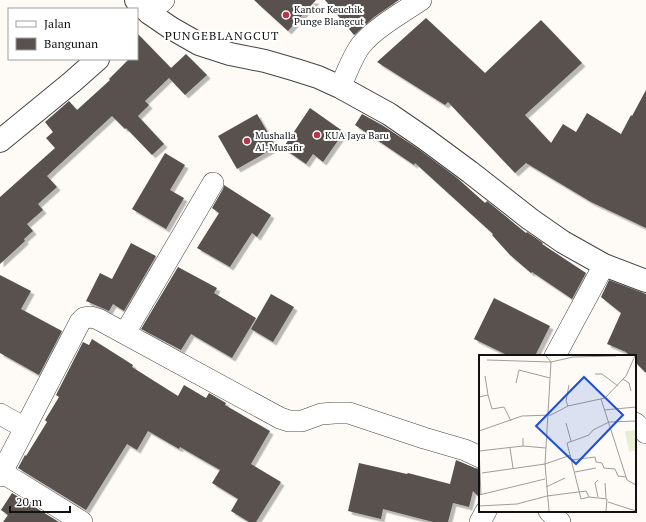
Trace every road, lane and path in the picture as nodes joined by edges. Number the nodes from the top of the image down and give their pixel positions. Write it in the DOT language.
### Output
graph roads {
  1 [pos="421,0"];
  2 [pos="147,9"];
  3 [pos="97,60"];
  4 [pos="340,87"];
  5 [pos="0,141"];
  6 [pos="213,183"];
  7 [pos="604,265"];
  8 [pos="646,282"];
  9 [pos="126,333"];
  10 [pos="556,355"];
  11 [pos="0,414"];
  12 [pos="636,424"];
  13 [pos="25,428"];
  14 [pos="646,433"];
  15 [pos="479,457"];
  16 [pos="1,474"];
  17 [pos="485,512"];
  18 [pos="550,512"];
  19 [pos="82,522"];
  20 [pos="480,522"];
  21 [pos="560,522"];
  1 -- 4 [label="street"];
  2 -- 4 [label="street"];
  3 -- 5 [label="street"];
  4 -- 7 [label="street"];
  6 -- 9 [label="street"];
  7 -- 8 [label="street"];
  7 -- 10 [label="street"];
  9 -- 13 [label="street"];
  9 -- 15 [label="street"];
  11 -- 13 [label="street"];
  12 -- 14 [label="street"];
  13 -- 16 [label="street"];
  16 -- 19 [label="street"];
  17 -- 20 [label="street"];
  18 -- 21 [label="street"];
}
